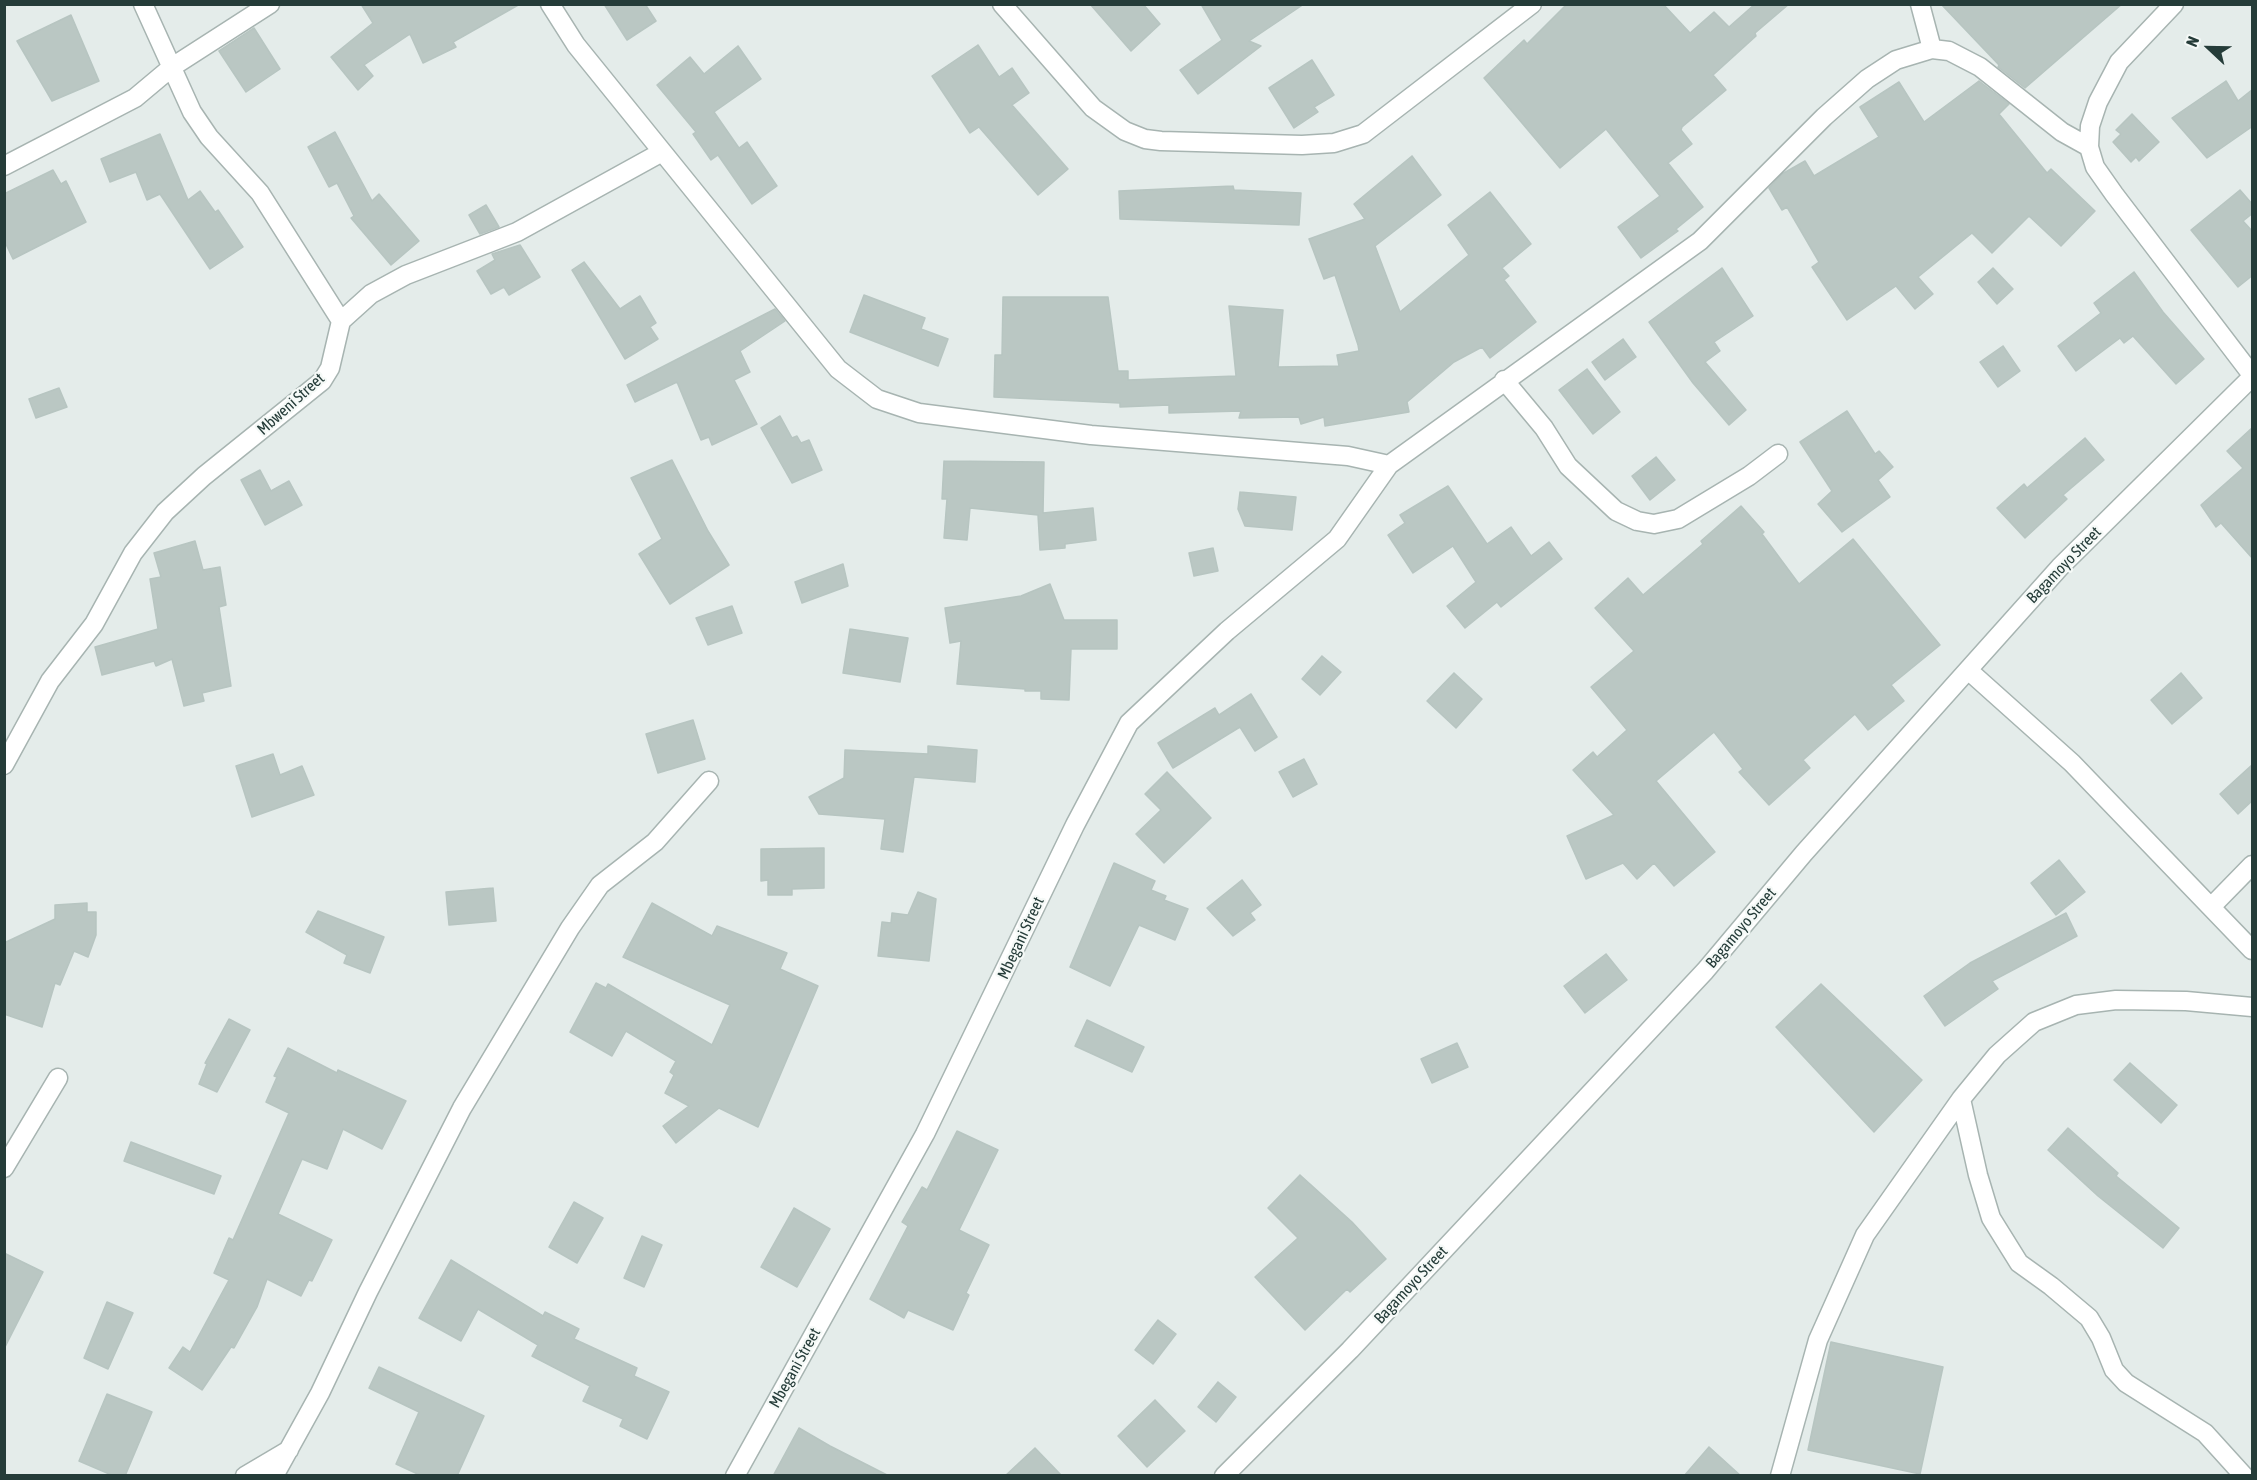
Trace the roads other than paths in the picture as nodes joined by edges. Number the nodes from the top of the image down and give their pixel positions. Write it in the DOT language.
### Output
graph roads {
  1 [pos="143,4"];
  2 [pos="270,4"];
  3 [pos="550,4"];
  4 [pos="1002,4"];
  5 [pos="1532,4"];
  6 [pos="1920,4"];
  7 [pos="2174,4"];
  8 [pos="1932,49"];
  9 [pos="172,67"];
  10 [pos="2089,147"];
  11 [pos="662,152"];
  12 [pos="4,166"];
  13 [pos="341,321"];
  14 [pos="2253,376"];
  15 [pos="1504,380"];
  16 [pos="1778,454"];
  17 [pos="1389,465"];
  18 [pos="1968,670"];
  19 [pos="4,765"];
  20 [pos="709,781"];
  21 [pos="2253,866"];
  22 [pos="2211,907"];
  23 [pos="2253,950"];
  24 [pos="2253,1006"];
  25 [pos="58,1078"];
  26 [pos="1961,1099"];
  27 [pos="4,1168"];
  28 [pos="290,1450"];
  29 [pos="245,1476"];
  30 [pos="274,1476"];
  31 [pos="735,1476"];
  32 [pos="1224,1476"];
  33 [pos="1780,1476"];
  34 [pos="2244,1476"];
  1 -- 9 [label="street"];
  2 -- 9 [label="street"];
  3 -- 11 [label="street"];
  4 -- 5 [label="street"];
  6 -- 8 [label="street"];
  7 -- 10 [label="street"];
  8 -- 10 [label="street"];
  8 -- 15 [label="street, Mbegani Street"];
  9 -- 12 [label="street"];
  9 -- 13 [label="street"];
  10 -- 14 [label="street"];
  11 -- 13 [label="street"];
  11 -- 17 [label="street"];
  13 -- 19 [label="street, Mbweni Street"];
  14 -- 18 [label="street, Bagamoyo Street"];
  15 -- 16 [label="street"];
  15 -- 17 [label="street, Mbegani Street"];
  17 -- 31 [label="street, Mbegani Street"];
  18 -- 22 [label="street"];
  18 -- 32 [label="street, Bagamoyo Street"];
  20 -- 28 [label="street"];
  21 -- 22 [label="street"];
  22 -- 23 [label="street"];
  24 -- 26 [label="street"];
  25 -- 27 [label="street"];
  26 -- 33 [label="street"];
  26 -- 34 [label="street"];
  28 -- 29 [label="street"];
  28 -- 30 [label="street"];
}
